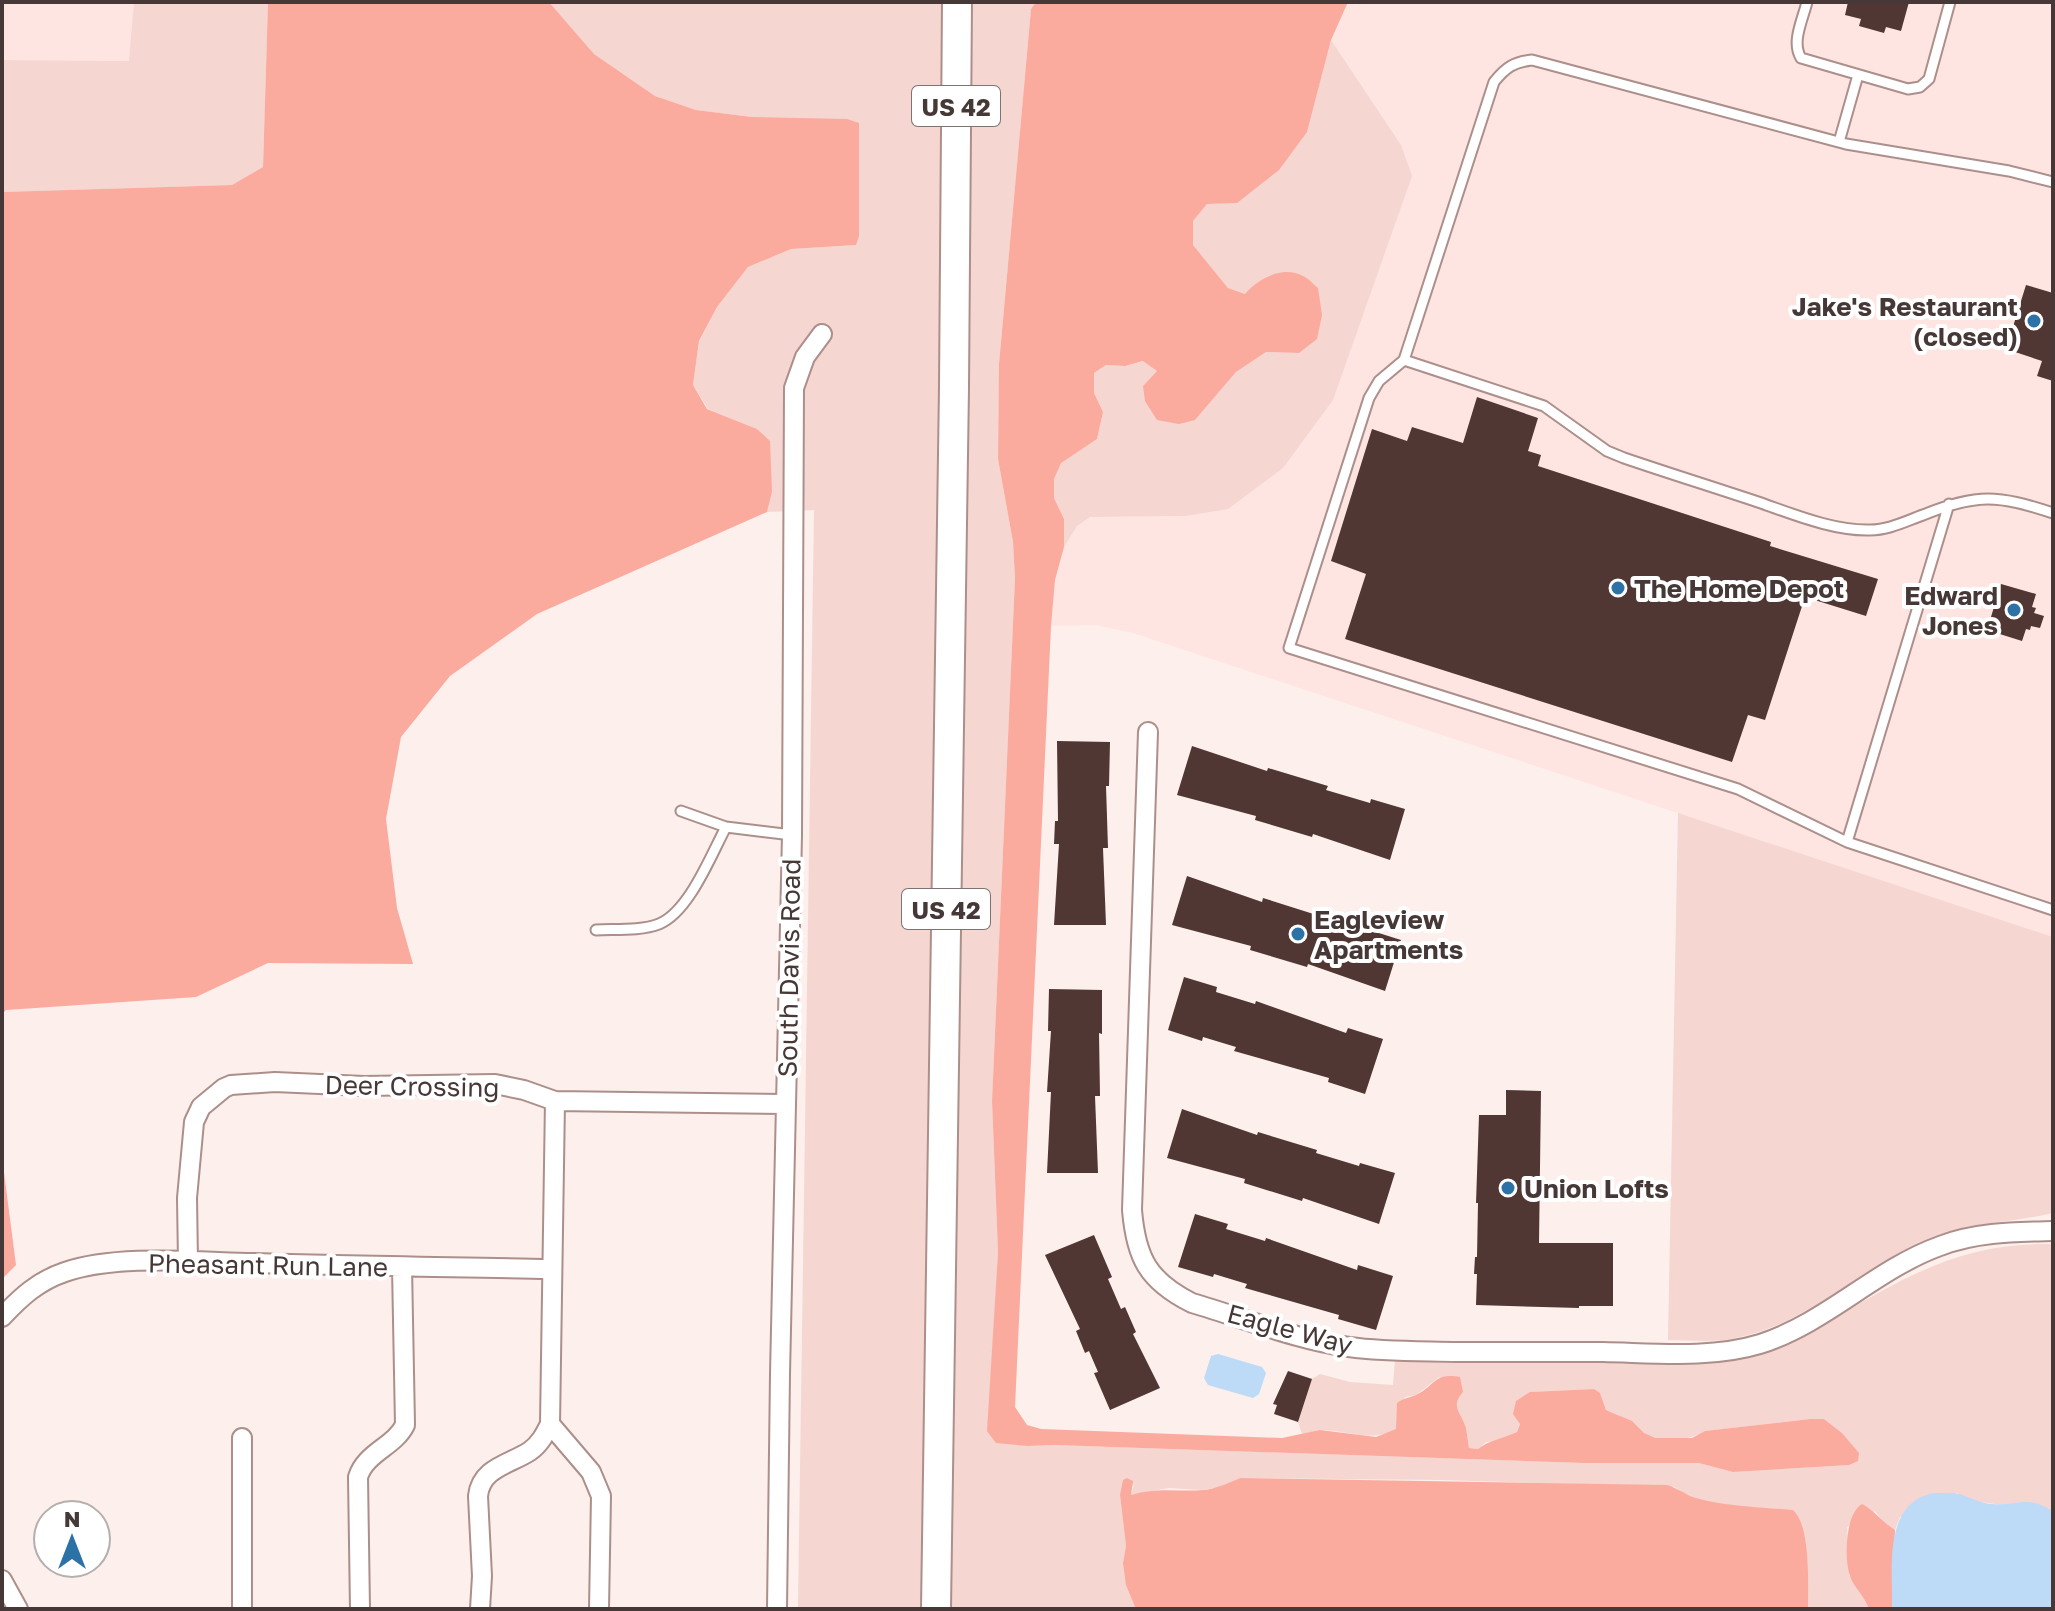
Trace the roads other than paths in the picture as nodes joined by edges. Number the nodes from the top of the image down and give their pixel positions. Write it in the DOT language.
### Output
graph roads {
  1 [pos="957,2"];
  2 [pos="1807,2"];
  3 [pos="1950,2"];
  4 [pos="1858,75"];
  5 [pos="1839,142"];
  6 [pos="2053,182"];
  7 [pos="822,334"];
  8 [pos="1404,360"];
  9 [pos="1949,504"];
  10 [pos="2053,513"];
  11 [pos="1148,732"];
  12 [pos="681,811"];
  13 [pos="726,827"];
  14 [pos="792,835"];
  15 [pos="1847,842"];
  16 [pos="2053,910"];
  17 [pos="596,930"];
  18 [pos="555,1101"];
  19 [pos="786,1104"];
  20 [pos="2053,1231"];
  21 [pos="188,1262"];
  22 [pos="402,1267"];
  23 [pos="551,1269"];
  24 [pos="2,1317"];
  25 [pos="550,1424"];
  26 [pos="242,1438"];
  27 [pos="2,1580"];
  28 [pos="18,1609"];
  29 [pos="242,1609"];
  30 [pos="360,1609"];
  31 [pos="480,1609"];
  32 [pos="599,1609"];
  33 [pos="777,1609"];
  34 [pos="936,1609"];
  1 -- 34 [label="main road, US 42"];
  2 -- 4 [label="lane"];
  3 -- 4 [label="lane"];
  4 -- 5 [label="lane"];
  5 -- 6 [label="lane"];
  5 -- 8 [label="lane"];
  7 -- 14 [label="street, South Davis Road"];
  8 -- 9 [label="lane"];
  8 -- 15 [label="lane"];
  9 -- 10 [label="lane"];
  9 -- 15 [label="lane"];
  11 -- 20 [label="street, Eagle Way"];
  12 -- 13 [label="lane"];
  13 -- 14 [label="lane"];
  13 -- 17 [label="lane"];
  14 -- 19 [label="street, South Davis Road"];
  15 -- 16 [label="lane"];
  18 -- 19 [label="street, Deer Crossing"];
  18 -- 21 [label="street, Deer Crossing"];
  18 -- 23 [label="street"];
  19 -- 33 [label="street, South Davis Road"];
  21 -- 22 [label="street, Pheasant Run Lane"];
  21 -- 24 [label="street, Pheasant Run Lane"];
  22 -- 23 [label="street, Pheasant Run Lane"];
  22 -- 30 [label="street"];
  23 -- 25 [label="street"];
  25 -- 31 [label="street"];
  25 -- 32 [label="street"];
  26 -- 29 [label="street"];
  27 -- 28 [label="street"];
}
